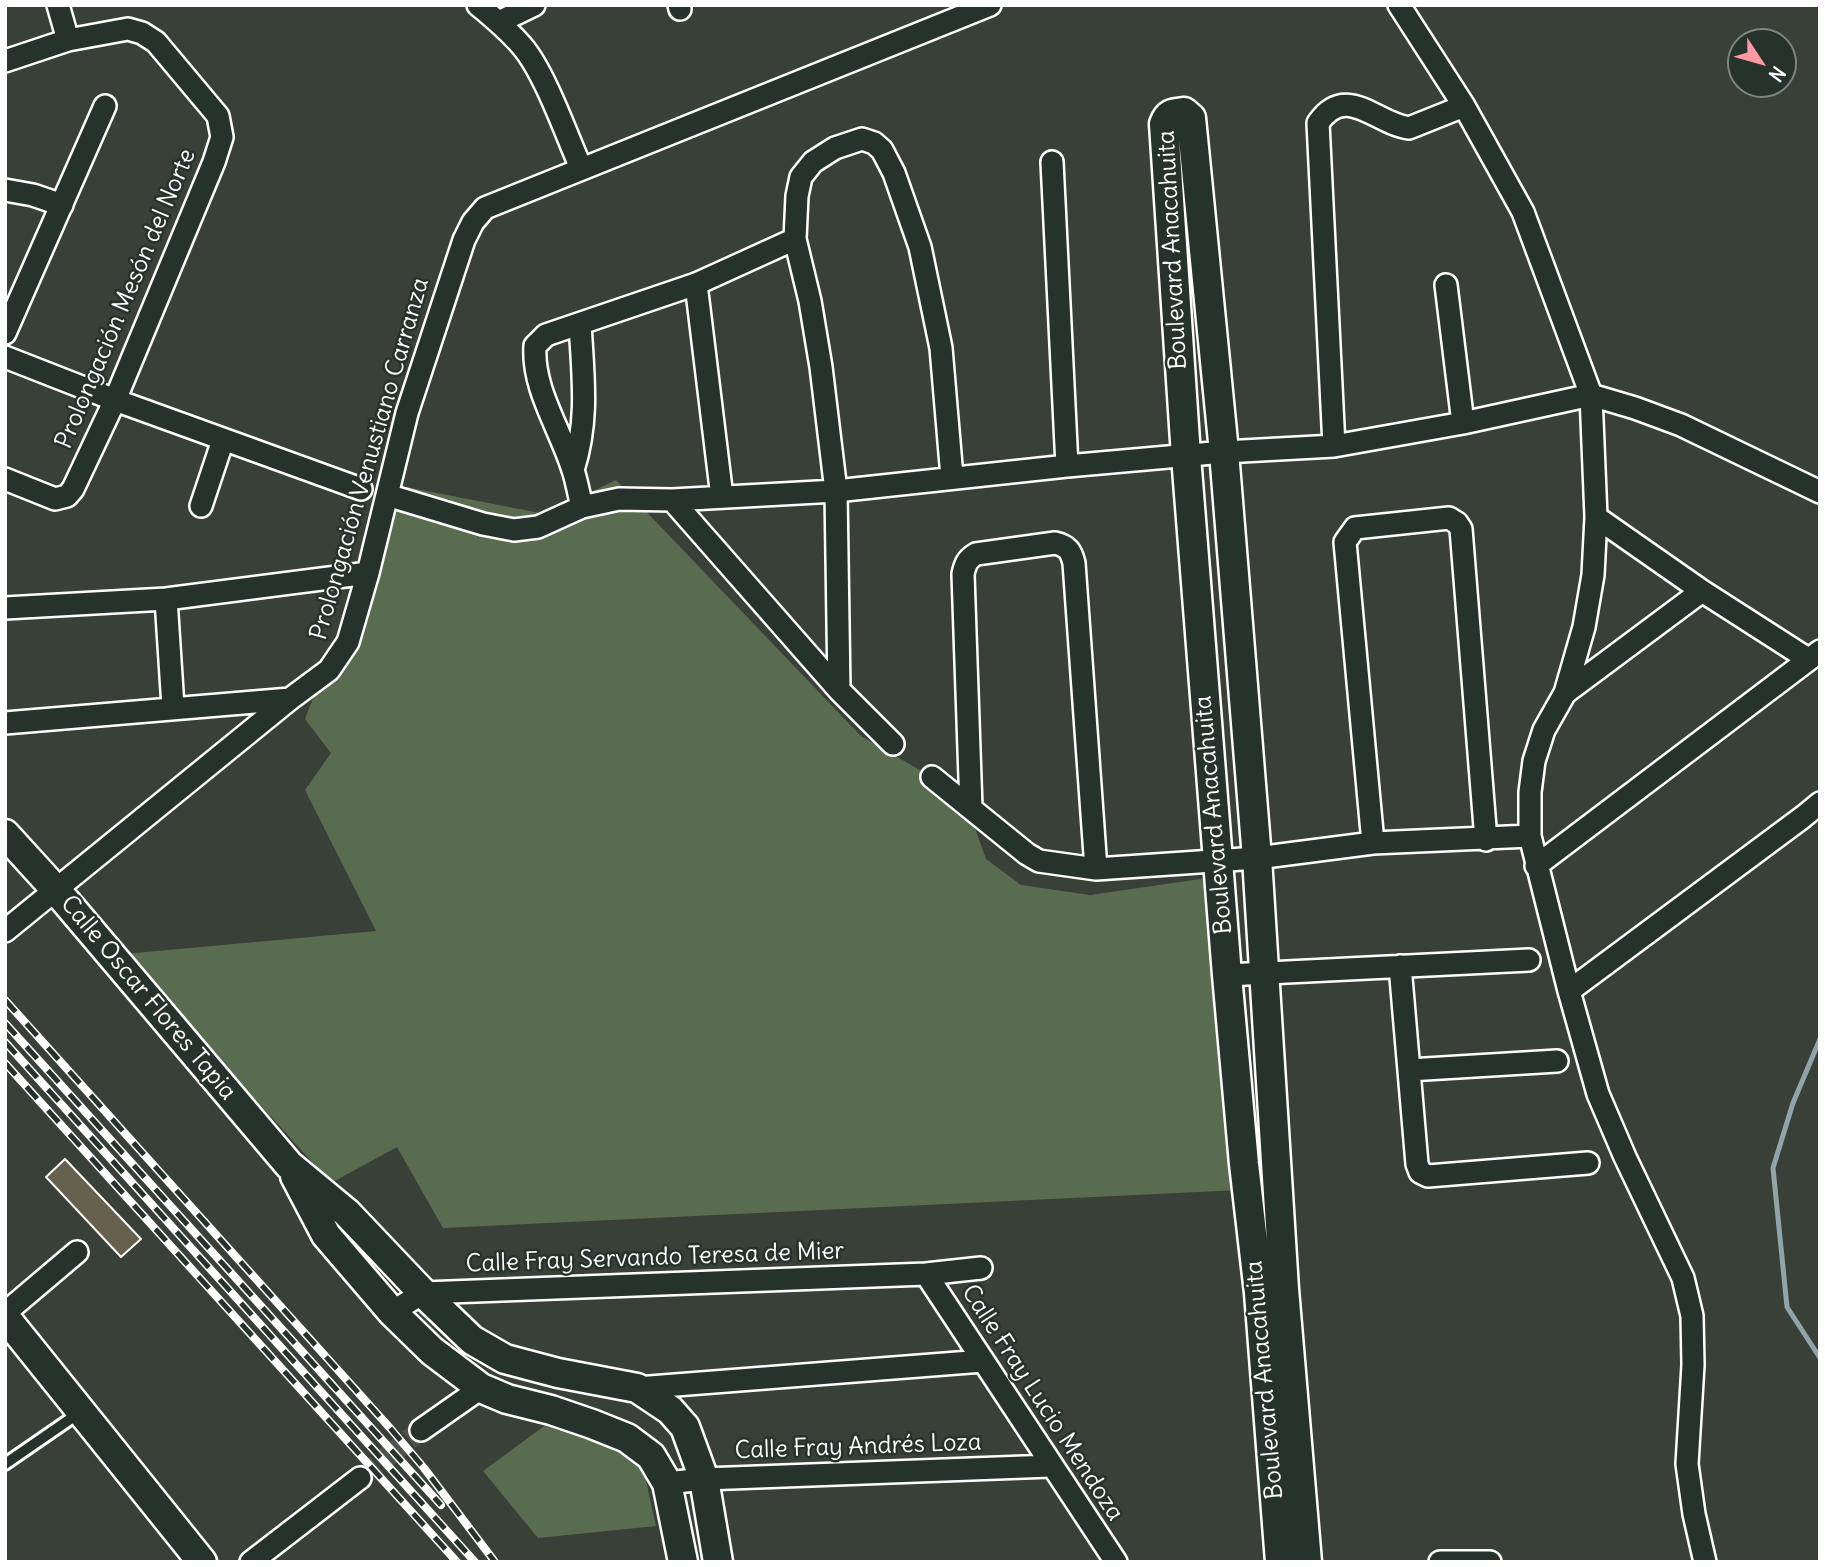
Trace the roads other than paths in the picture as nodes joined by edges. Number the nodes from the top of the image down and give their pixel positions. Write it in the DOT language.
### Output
graph roads {
  1 [pos="58,5"];
  2 [pos="478,5"];
  3 [pos="534,5"];
  4 [pos="990,5"];
  5 [pos="1399,5"];
  6 [pos="499,22"];
  7 [pos="68,40"];
  8 [pos="5,61"];
  9 [pos="105,106"];
  10 [pos="1464,106"];
  11 [pos="1052,162"];
  12 [pos="581,168"];
  13 [pos="5,190"];
  14 [pos="62,205"];
  15 [pos="795,239"];
  16 [pos="696,284"];
  17 [pos="1446,285"];
  18 [pos="580,324"];
  19 [pos="5,332"];
  20 [pos="5,357"];
  21 [pos="1591,395"];
  22 [pos="115,400"];
  23 [pos="1463,423"];
  24 [pos="223,440"];
  25 [pos="1334,446"];
  26 [pos="1224,452"];
  27 [pos="1186,456"];
  28 [pos="1067,466"];
  29 [pos="573,470"];
  30 [pos="953,477"];
  31 [pos="5,479"];
  32 [pos="361,489"];
  33 [pos="836,491"];
  34 [pos="1820,492"];
  35 [pos="387,495"];
  36 [pos="722,497"];
  37 [pos="672,500"];
  38 [pos="201,506"];
  39 [pos="582,507"];
  40 [pos="1596,517"];
  41 [pos="368,573"];
  42 [pos="1702,591"];
  43 [pos="166,599"];
  44 [pos="7,607"];
  45 [pos="1814,655"];
  46 [pos="839,690"];
  47 [pos="1565,693"];
  48 [pos="290,699"];
  49 [pos="173,708"];
  50 [pos="5,723"];
  51 [pos="893,744"];
  52 [pos="932,777"];
  53 [pos="1820,803"];
  54 [pos="971,808"];
  55 [pos="5,834"];
  56 [pos="1530,836"];
  57 [pos="1486,840"];
  58 [pos="1373,843"];
  59 [pos="1257,858"];
  60 [pos="1218,860"];
  61 [pos="1536,866"];
  62 [pos="1096,869"];
  63 [pos="56,890"];
  64 [pos="5,931"];
  65 [pos="1530,960"];
  66 [pos="1400,966"];
  67 [pos="1264,972"];
  68 [pos="1227,975"];
  69 [pos="1569,991"];
  70 [pos="1557,1061"];
  71 [pos="1409,1070"];
  72 [pos="1588,1163"];
  73 [pos="289,1165"];
  74 [pos="77,1252"];
  75 [pos="981,1268"];
  76 [pos="926,1274"];
  77 [pos="1271,1291"];
  78 [pos="423,1293"];
  79 [pos="392,1312"];
  80 [pos="5,1315"];
  81 [pos="983,1361"];
  82 [pos="481,1388"];
  83 [pos="638,1388"];
  84 [pos="81,1412"];
  85 [pos="421,1430"];
  86 [pos="5,1464"];
  87 [pos="1051,1466"];
  88 [pos="360,1478"];
  89 [pos="704,1479"];
  90 [pos="667,1483"];
  91 [pos="202,1562"];
  92 [pos="251,1562"];
  93 [pos="683,1562"];
  94 [pos="718,1562"];
  95 [pos="1115,1562"];
  96 [pos="1280,1562"];
  97 [pos="1307,1562"];
  98 [pos="1440,1562"];
  99 [pos="1487,1562"];
  100 [pos="1705,1562"];
  1 -- 7 [label="street"];
  2 -- 6 [label="street"];
  3 -- 6 [label="street"];
  4 -- 12 [label="street, Prolongación Venustiano Carranza"];
  5 -- 10 [label="street"];
  6 -- 12 [label="street"];
  7 -- 8 [label="street"];
  7 -- 22 [label="street, Prolongación Mesón del Norte"];
  9 -- 14 [label="street"];
  10 -- 21 [label="street"];
  10 -- 25 [label="street"];
  11 -- 28 [label="street"];
  12 -- 35 [label="street, Prolongación Venustiano Carranza"];
  13 -- 14 [label="street"];
  14 -- 19 [label="street"];
  15 -- 16 [label="street"];
  15 -- 30 [label="street"];
  15 -- 33 [label="street"];
  16 -- 18 [label="street"];
  16 -- 36 [label="street"];
  17 -- 23 [label="street"];
  18 -- 29 [label="street"];
  18 -- 29 [label="street"];
  20 -- 22 [label="street"];
  21 -- 23 [label="street"];
  21 -- 34 [label="street"];
  21 -- 40 [label="street"];
  22 -- 24 [label="street"];
  22 -- 31 [label="street, Prolongación Mesón del Norte"];
  23 -- 25 [label="street"];
  24 -- 32 [label="street"];
  24 -- 38 [label="street"];
  25 -- 26 [label="street"];
  26 -- 27 [label="street"];
  26 -- 27 [label="street, Boulevard Anacahuita"];
  26 -- 59 [label="street, Boulevard Anacahuita"];
  27 -- 28 [label="street"];
  27 -- 60 [label="street, Boulevard Anacahuita"];
  28 -- 30 [label="street"];
  29 -- 39 [label="street"];
  30 -- 33 [label="street"];
  33 -- 36 [label="street"];
  33 -- 46 [label="street"];
  35 -- 39 [label="street"];
  35 -- 41 [label="street, Prolongación Venustiano Carranza"];
  36 -- 37 [label="street"];
  37 -- 39 [label="street"];
  37 -- 46 [label="street"];
  40 -- 42 [label="street"];
  40 -- 47 [label="street"];
  41 -- 43 [label="street"];
  41 -- 48 [label="street, Prolongación Venustiano Carranza"];
  42 -- 45 [label="street"];
  42 -- 47 [label="street"];
  43 -- 44 [label="street"];
  43 -- 49 [label="street"];
  45 -- 61 [label="street"];
  46 -- 51 [label="street"];
  47 -- 56 [label="street"];
  48 -- 49 [label="street"];
  48 -- 63 [label="street, Prolongación Venustiano Carranza"];
  49 -- 50 [label="street"];
  52 -- 54 [label="street"];
  53 -- 69 [label="street"];
  54 -- 62 [label="street"];
  54 -- 62 [label="street"];
  55 -- 63 [label="street, Calle Oscar Flores Tapia"];
  56 -- 57 [label="street"];
  56 -- 61 [label="street"];
  57 -- 58 [label="street"];
  57 -- 58 [label="street"];
  58 -- 59 [label="street"];
  59 -- 60 [label="street"];
  59 -- 67 [label="street, Boulevard Anacahuita"];
  60 -- 62 [label="street"];
  60 -- 68 [label="street, Boulevard Anacahuita"];
  61 -- 69 [label="street"];
  63 -- 64 [label="street, Prolongación Venustiano Carranza"];
  63 -- 73 [label="street, Calle Oscar Flores Tapia"];
  65 -- 66 [label="street"];
  66 -- 67 [label="street"];
  66 -- 71 [label="street"];
  67 -- 68 [label="street"];
  67 -- 77 [label="street, Boulevard Anacahuita"];
  68 -- 77 [label="street, Boulevard Anacahuita"];
  69 -- 100 [label="street"];
  70 -- 71 [label="street"];
  71 -- 72 [label="street"];
  73 -- 78 [label="street, Calle Oscar Flores Tapia"];
  73 -- 79 [label="street, Calle Oscar Flores Tapia"];
  74 -- 80 [label="street"];
  75 -- 76 [label="street, Calle Fray Servando Teresa de Mier"];
  76 -- 78 [label="street, Calle Fray Servando Teresa de Mier"];
  76 -- 81 [label="street, Calle Fray Lucio Mendoza"];
  77 -- 96 [label="street, Boulevard Anacahuita"];
  77 -- 97 [label="street, Boulevard Anacahuita"];
  78 -- 79 [label="street, Calle Fray Servando Teresa de Mier"];
  78 -- 83 [label="street, Calle Oscar Flores Tapia"];
  79 -- 82 [label="street, Calle Oscar Flores Tapia"];
  80 -- 84 [label="street"];
  81 -- 83 [label="street"];
  81 -- 87 [label="street, Calle Fray Lucio Mendoza"];
  82 -- 85 [label="street"];
  82 -- 90 [label="street, Calle Oscar Flores Tapia"];
  83 -- 89 [label="street, Calle Oscar Flores Tapia"];
  84 -- 86 [label="lane"];
  84 -- 91 [label="street"];
  87 -- 89 [label="street, Calle Fray Andrés Loza"];
  87 -- 95 [label="street, Calle Fray Lucio Mendoza"];
  88 -- 92 [label="street"];
  89 -- 90 [label="street, Calle Fray Andrés Loza"];
  89 -- 94 [label="street, Calle Oscar Flores Tapia"];
  90 -- 93 [label="street, Calle Oscar Flores Tapia"];
  98 -- 99 [label="street"];
}
